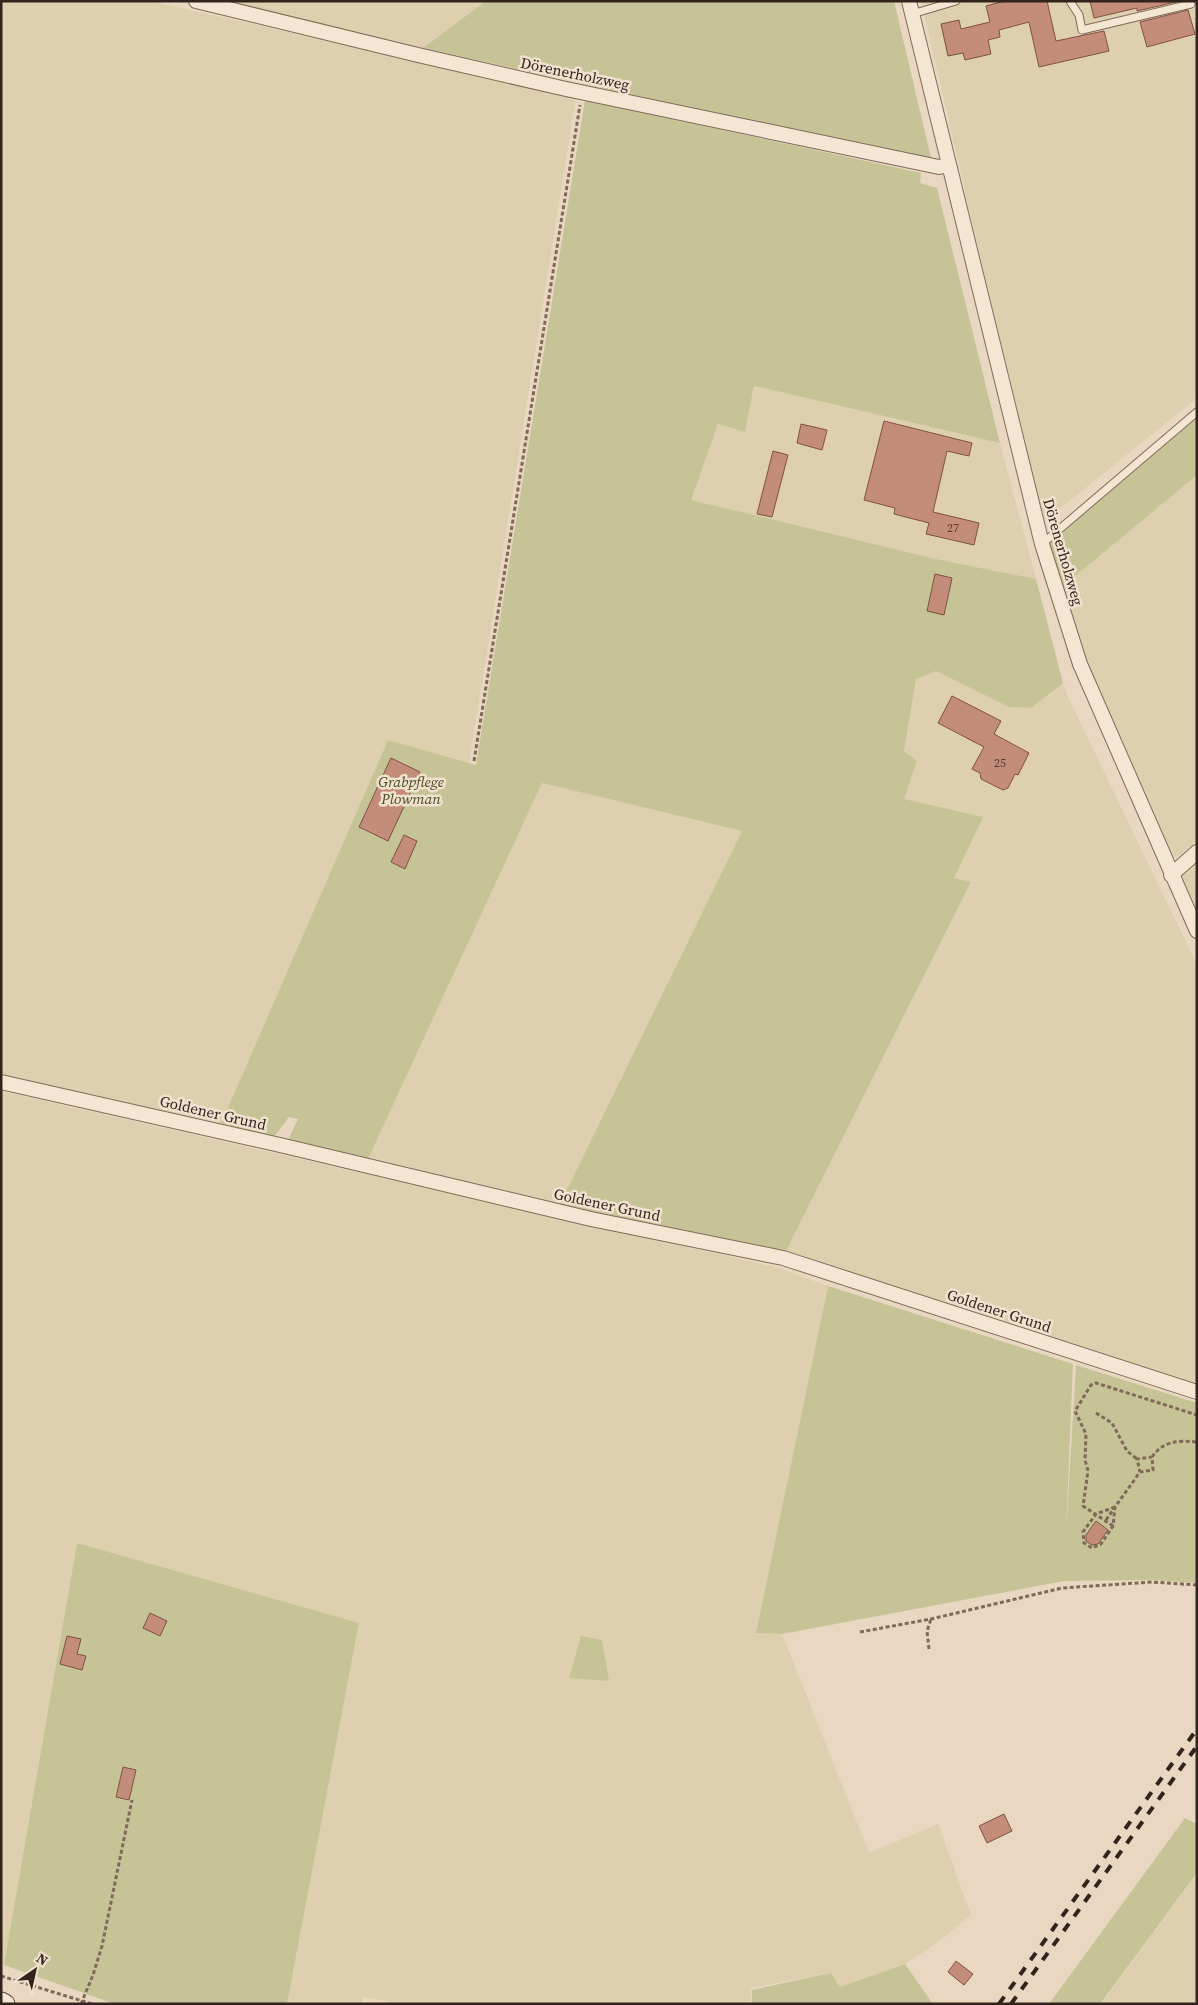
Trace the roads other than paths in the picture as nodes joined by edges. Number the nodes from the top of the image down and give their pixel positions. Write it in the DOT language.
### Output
graph roads {
  1 [pos="196,1"];
  2 [pos="956,1"];
  3 [pos="1070,1"];
  4 [pos="1191,4"];
  5 [pos="911,8"];
  6 [pos="948,165"];
  7 [pos="1197,412"];
  8 [pos="1042,544"];
  9 [pos="1197,852"];
  10 [pos="1171,875"];
  11 [pos="1197,931"];
  12 [pos="1,1082"];
  13 [pos="1197,1392"];
  14 [pos="1,2002"];
  15 [pos="5,2004"];
  1 -- 6 [label="street, Dörenerholzweg"];
  2 -- 5 [label="lane"];
  3 -- 4 [label="lane"];
  5 -- 6 [label="street, Dörenerholzweg"];
  6 -- 8 [label="street, Dörenerholzweg"];
  7 -- 8 [label="lane"];
  8 -- 10 [label="street, Dörenerholzweg"];
  9 -- 10 [label="street"];
  10 -- 11 [label="street, Dörenerholzweg"];
  12 -- 13 [label="street, Goldener Grund"];
  14 -- 15 [label="main road"];
}
